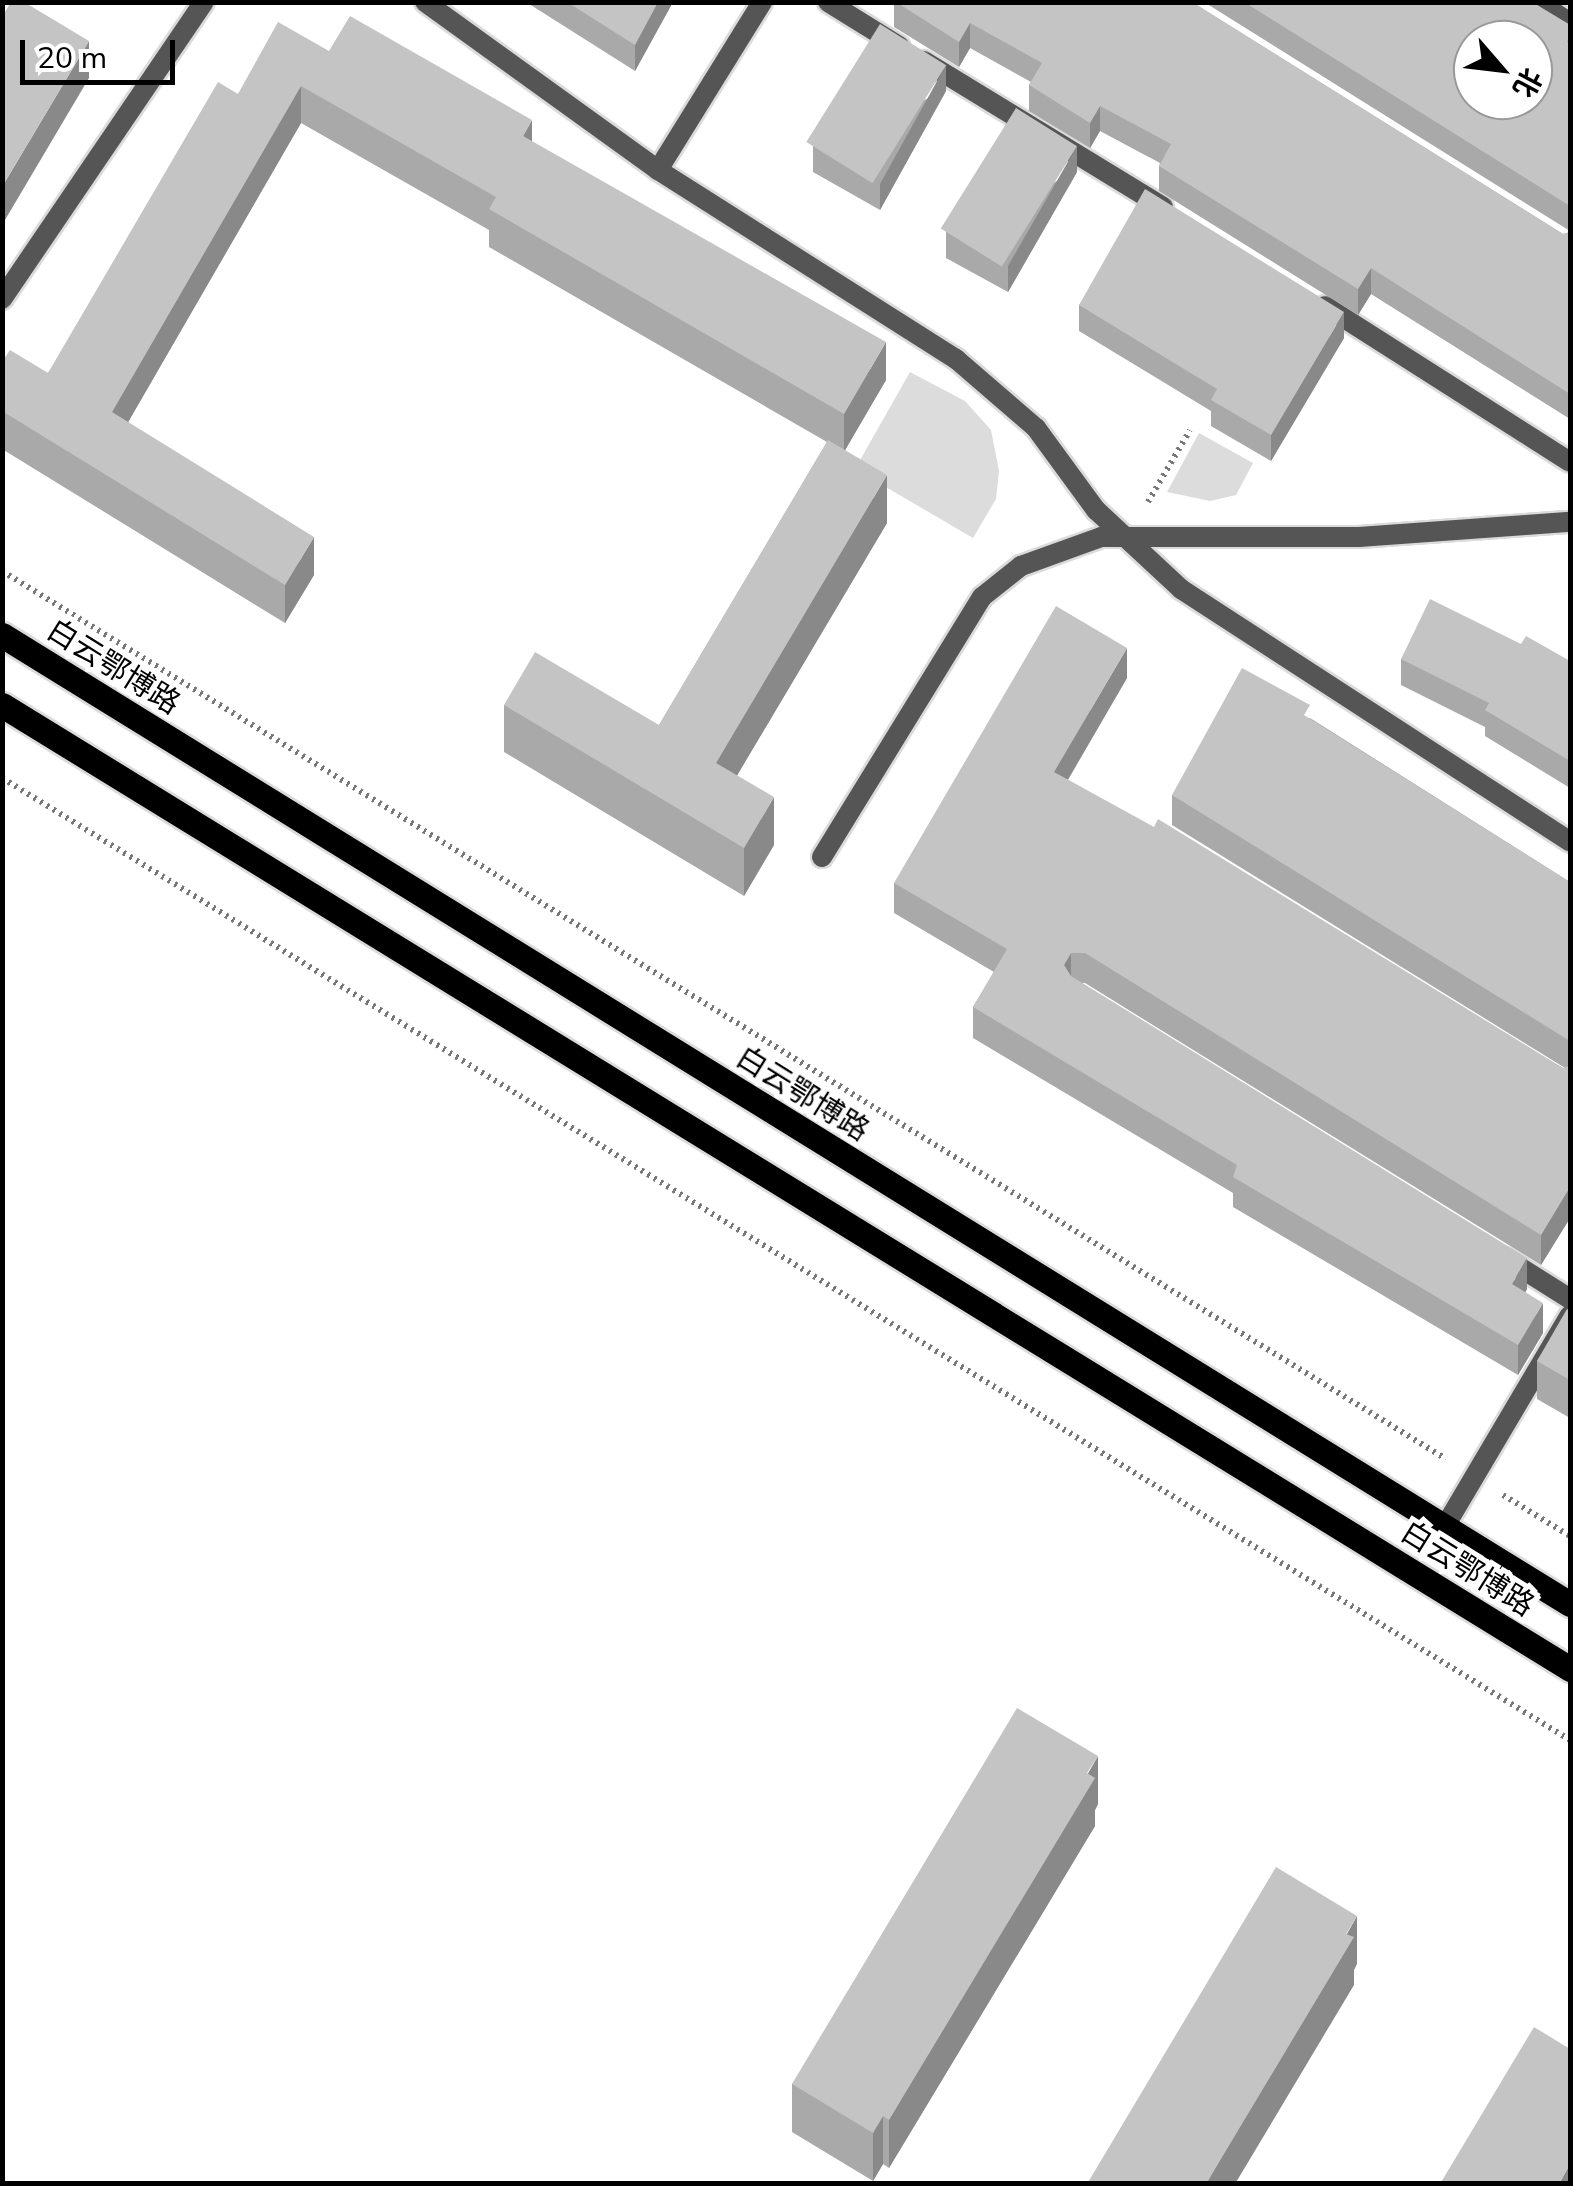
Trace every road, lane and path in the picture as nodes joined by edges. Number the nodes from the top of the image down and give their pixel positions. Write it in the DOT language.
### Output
graph roads {
  1 [pos="425,2"];
  2 [pos="762,2"];
  3 [pos="828,2"];
  4 [pos="1538,2"];
  5 [pos="203,3"];
  6 [pos="1570,22"];
  7 [pos="658,170"];
  8 [pos="1184,220"];
  9 [pos="1304,293"];
  10 [pos="2,300"];
  11 [pos="1190,430"];
  12 [pos="1570,462"];
  13 [pos="1570,522"];
  14 [pos="1123,536"];
  15 [pos="2,571"];
  16 [pos="2,635"];
  17 [pos="2,705"];
  18 [pos="2,778"];
  19 [pos="1570,842"];
  20 [pos="822,857"];
  21 [pos="1486,1246"];
  22 [pos="1570,1299"];
  23 [pos="1570,1315"];
  24 [pos="1474,1477"];
  25 [pos="1444,1528"];
  26 [pos="1570,1536"];
  27 [pos="1570,1604"];
  28 [pos="1570,1669"];
  29 [pos="1570,1740"];
  1 -- 7 [label="street"];
  2 -- 7 [label="street"];
  3 -- 8 [label="street"];
  4 -- 6 [label="street"];
  5 -- 10 [label="street"];
  7 -- 14 [label="street"];
  9 -- 12 [label="street"];
  11 -- 14 [label="path"];
  13 -- 14 [label="street"];
  14 -- 19 [label="street"];
  14 -- 20 [label="street"];
  15 -- 24 [label="path"];
  16 -- 25 [label="main road, 白云鄂博路"];
  17 -- 28 [label="main road, 白云鄂博路"];
  18 -- 29 [label="path"];
  21 -- 22 [label="street"];
  23 -- 24 [label="street"];
  24 -- 25 [label="street"];
  24 -- 26 [label="path"];
  25 -- 27 [label="main road, 白云鄂博路"];
}
